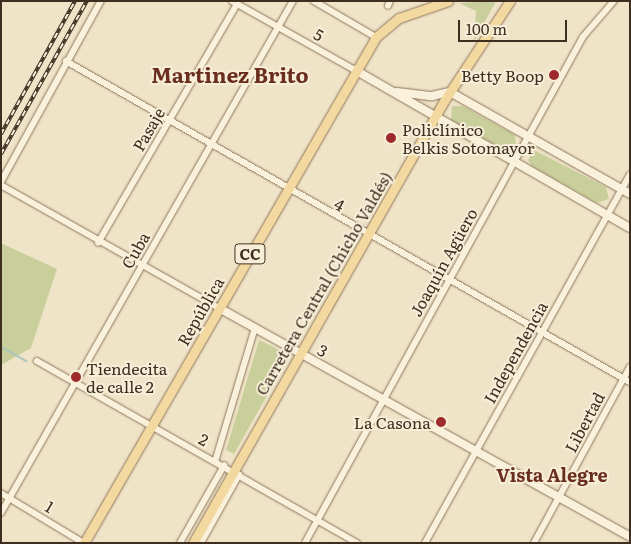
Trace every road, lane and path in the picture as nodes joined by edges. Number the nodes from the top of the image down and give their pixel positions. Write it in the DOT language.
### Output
graph roads {
  1 [pos="101,1"];
  2 [pos="293,1"];
  3 [pos="314,1"];
  4 [pos="448,1"];
  5 [pos="614,1"];
  6 [pos="235,3"];
  7 [pos="506,3"];
  8 [pos="278,27"];
  9 [pos="376,37"];
  10 [pos="66,61"];
  11 [pos="355,70"];
  12 [pos="393,92"];
  13 [pos="450,92"];
  14 [pos="435,116"];
  15 [pos="169,121"];
  16 [pos="528,136"];
  17 [pos="210,146"];
  18 [pos="514,162"];
  19 [pos="630,175"];
  20 [pos="2,185"];
  21 [pos="287,190"];
  22 [pos="622,190"];
  23 [pos="630,194"];
  24 [pos="607,215"];
  25 [pos="630,228"];
  26 [pos="368,235"];
  27 [pos="98,242"];
  28 [pos="141,266"];
  29 [pos="449,280"];
  30 [pos="219,308"];
  31 [pos="255,328"];
  32 [pos="542,332"];
  33 [pos="299,352"];
  34 [pos="36,361"];
  35 [pos="630,367"];
  36 [pos="623,379"];
  37 [pos="76,382"];
  38 [pos="630,382"];
  39 [pos="384,399"];
  40 [pos="151,426"];
  41 [pos="476,452"];
  42 [pos="215,462"];
  43 [pos="224,466"];
  44 [pos="236,474"];
  45 [pos="1,493"];
  46 [pos="10,498"];
  47 [pos="559,498"];
  48 [pos="1,513"];
  49 [pos="318,520"];
  50 [pos="630,537"];
  51 [pos="84,543"];
  52 [pos="180,543"];
  53 [pos="194,543"];
  54 [pos="201,543"];
  55 [pos="305,543"];
  56 [pos="357,543"];
  57 [pos="425,543"];
  58 [pos="534,543"];
  1 -- 10 [label="street"];
  2 -- 8 [label="street, Cuba"];
  3 -- 9 [label="street"];
  4 -- 9 [label="main road, República / CC"];
  5 -- 16 [label="street, Joaquín Agüero"];
  6 -- 8 [label="street, 5"];
  6 -- 15 [label="street, Pasaje"];
  7 -- 13 [label="main road, Carretera Central (Chicho Valdés)"];
  8 -- 11 [label="street, 5"];
  8 -- 17 [label="street, Cuba"];
  9 -- 11 [label="main road, República / CC"];
  10 -- 15 [label="street, 4"];
  10 -- 20 [label="street"];
  11 -- 12 [label="street, 5"];
  11 -- 21 [label="main road, República / CC"];
  12 -- 13 [label="street, 5"];
  12 -- 14 [label="street, 5"];
  13 -- 14 [label="main road, Carretera Central (Chicho Valdés)"];
  13 -- 16 [label="street"];
  14 -- 18 [label="street, 5"];
  14 -- 26 [label="main road, Carretera Central (Chicho Valdés)"];
  15 -- 17 [label="street, 4"];
  15 -- 27 [label="street, Pasaje"];
  16 -- 18 [label="street, Joaquín Agüero"];
  16 -- 22 [label="street"];
  17 -- 21 [label="street, 4"];
  17 -- 28 [label="street, Cuba"];
  18 -- 24 [label="street, 5"];
  18 -- 29 [label="street, Joaquín Agüero"];
  19 -- 22 [label="street, Independencia"];
  20 -- 27 [label="street, 3"];
  21 -- 26 [label="street, 4"];
  21 -- 30 [label="main road, República / CC"];
  22 -- 23 [label="street"];
  22 -- 24 [label="street, Independencia"];
  24 -- 25 [label="street, 5"];
  24 -- 32 [label="street, Independencia"];
  26 -- 29 [label="street, 4"];
  26 -- 33 [label="main road, Carretera Central (Chicho Valdés)"];
  27 -- 28 [label="street, 3"];
  28 -- 30 [label="street, 3"];
  28 -- 37 [label="street, Cuba"];
  29 -- 32 [label="street, 4"];
  29 -- 39 [label="street, Joaquín Agüero"];
  30 -- 31 [label="street, 3"];
  30 -- 40 [label="main road, República / CC"];
  31 -- 33 [label="street, 3"];
  31 -- 42 [label="street"];
  32 -- 36 [label="street, 4"];
  32 -- 41 [label="street, Independencia"];
  33 -- 39 [label="street, 3"];
  33 -- 44 [label="main road, Carretera Central (Chicho Valdés)"];
  34 -- 37 [label="street, 2"];
  35 -- 36 [label="street, Libertad"];
  36 -- 38 [label="street, 4"];
  36 -- 47 [label="street, Libertad"];
  37 -- 40 [label="street, 2"];
  37 -- 46 [label="street, Cuba"];
  39 -- 41 [label="street, 3"];
  39 -- 49 [label="street, Joaquín Agüero"];
  40 -- 42 [label="street, 2"];
  40 -- 51 [label="main road, República / CC"];
  41 -- 47 [label="street, 3"];
  41 -- 57 [label="street, Independencia"];
  42 -- 43 [label="street, 2"];
  43 -- 44 [label="street, 2"];
  43 -- 52 [label="street"];
  44 -- 49 [label="street, 2"];
  44 -- 53 [label="main road, Carretera Central (Chicho Valdés)"];
  44 -- 54 [label="street"];
  45 -- 46 [label="street, 1"];
  46 -- 48 [label="street, Cuba"];
  46 -- 51 [label="street, 1"];
  47 -- 50 [label="street, 3"];
  47 -- 58 [label="street, Libertad"];
  49 -- 55 [label="street, Joaquín Agüero"];
  49 -- 56 [label="street, 2"];
}
